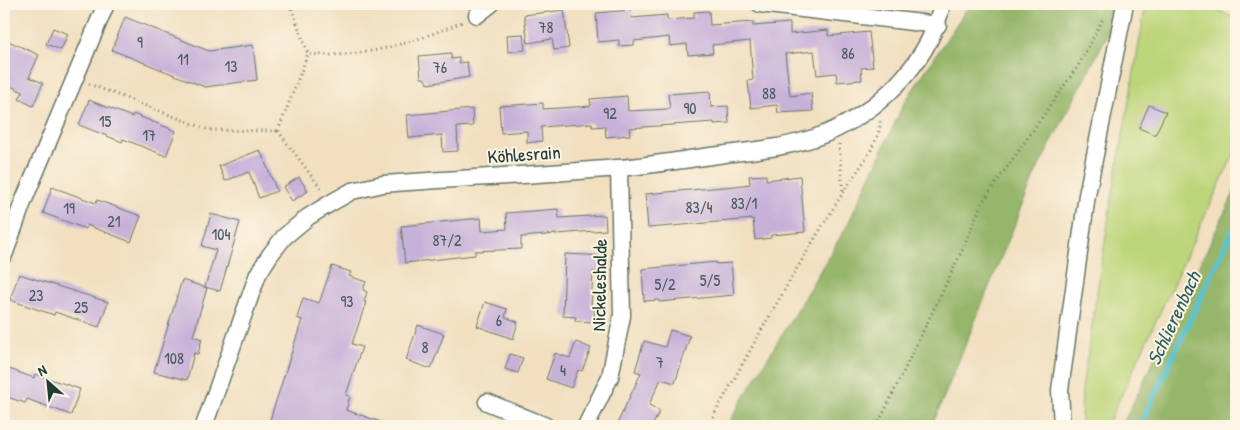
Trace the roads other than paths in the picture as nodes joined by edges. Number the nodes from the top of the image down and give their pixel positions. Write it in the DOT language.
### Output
graph roads {
  1 [pos="106,4"];
  2 [pos="491,4"];
  3 [pos="760,4"];
  4 [pos="942,4"];
  5 [pos="1125,4"];
  6 [pos="477,15"];
  7 [pos="938,25"];
  8 [pos="619,168"];
  9 [pos="4,255"];
  10 [pos="487,402"];
  11 [pos="204,426"];
  12 [pos="546,426"];
  13 [pos="586,426"];
  14 [pos="1062,426"];
  1 -- 9 [label="street"];
  2 -- 6 [label="street"];
  3 -- 7 [label="street"];
  4 -- 7 [label="street, Köhlesrain"];
  5 -- 14 [label="street"];
  7 -- 8 [label="street, Köhlesrain"];
  8 -- 11 [label="street, Köhlesrain"];
  8 -- 13 [label="street, Nickeleshalde"];
  10 -- 12 [label="street"];
}
